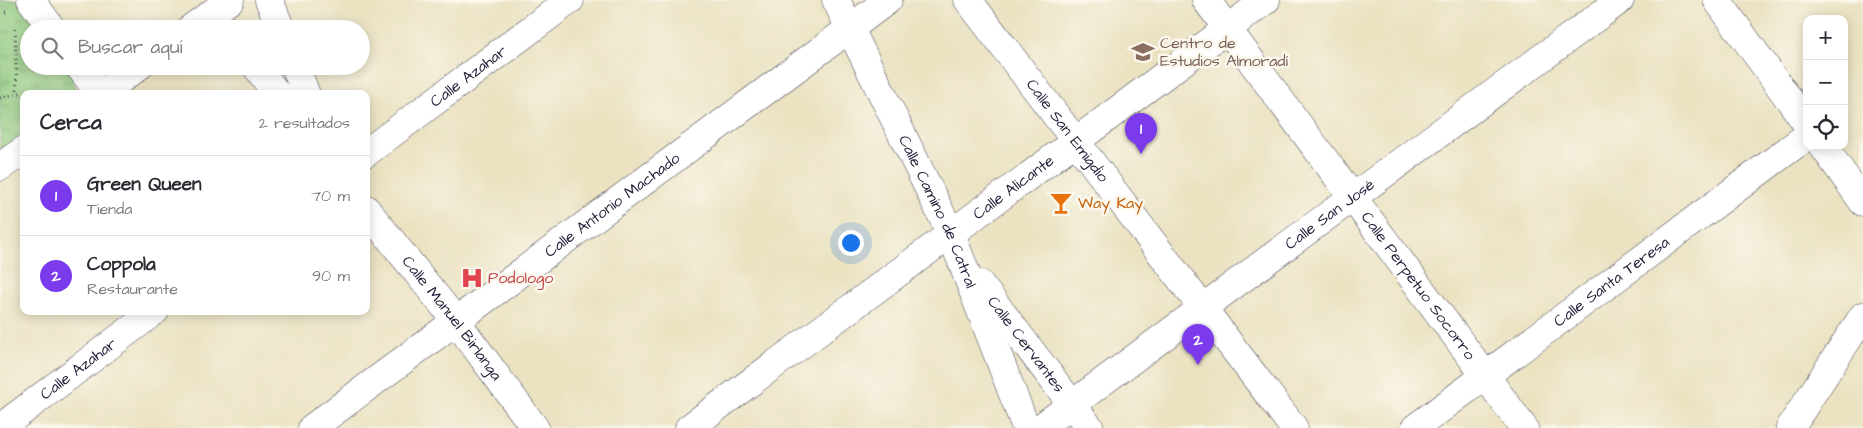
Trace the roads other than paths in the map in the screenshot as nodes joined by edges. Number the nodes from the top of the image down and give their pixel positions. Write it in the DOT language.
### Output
graph roads {
  1 [pos="269,0"];
  2 [pos="570,0"];
  3 [pos="836,0"];
  4 [pos="888,0"];
  5 [pos="968,0"];
  6 [pos="1206,0"];
  7 [pos="1266,0"];
  8 [pos="1620,0"];
  9 [pos="1717,0"];
  10 [pos="544,8"];
  11 [pos="23,10"];
  12 [pos="220,10"];
  13 [pos="38,20"];
  14 [pos="204,20"];
  15 [pos="277,20"];
  16 [pos="850,28"];
  17 [pos="1228,28"];
  18 [pos="86,75"];
  19 [pos="126,75"];
  20 [pos="263,75"];
  21 [pos="299,75"];
  22 [pos="97,90"];
  23 [pos="106,90"];
  24 [pos="274,90"];
  25 [pos="304,90"];
  26 [pos="1803,118"];
  27 [pos="1803,139"];
  28 [pos="1076,141"];
  29 [pos="370,150"];
  30 [pos="1826,150"];
  31 [pos="20,153"];
  32 [pos="0,167"];
  33 [pos="1353,197"];
  34 [pos="1863,202"];
  35 [pos="370,214"];
  36 [pos="951,234"];
  37 [pos="962,261"];
  38 [pos="1203,308"];
  39 [pos="150,315"];
  40 [pos="1863,316"];
  41 [pos="456,321"];
  42 [pos="1485,376"];
  43 [pos="1072,405"];
  44 [pos="0,428"];
  45 [pos="312,428"];
  46 [pos="535,428"];
  47 [pos="689,428"];
  48 [pos="1026,428"];
  49 [pos="1040,428"];
  50 [pos="1090,428"];
  51 [pos="1294,428"];
  52 [pos="1415,428"];
  53 [pos="1524,428"];
  54 [pos="1790,428"];
  1 -- 15 [label="street"];
  2 -- 10 [label="street, Calle Azahar"];
  3 -- 16 [label="street, Calle Camino de Catral"];
  4 -- 16 [label="street, Calle Antonio Machado"];
  5 -- 28 [label="street, Calle San Emigdio"];
  6 -- 17 [label="street, Calle Perpetuo Socorro"];
  7 -- 17 [label="street, Calle Alicante"];
  8 -- 33 [label="street, Calle San José"];
  9 -- 26 [label="street"];
  10 -- 29 [label="street, Calle Azahar"];
  11 -- 13 [label="street"];
  12 -- 14 [label="street"];
  16 -- 36 [label="street, Calle Camino de Catral"];
  16 -- 41 [label="street, Calle Antonio Machado"];
  17 -- 28 [label="street, Calle Alicante"];
  17 -- 33 [label="street, Calle Perpetuo Socorro"];
  18 -- 22 [label="street"];
  19 -- 23 [label="street"];
  20 -- 24 [label="street"];
  21 -- 25 [label="street"];
  27 -- 42 [label="street, Calle Santa Teresa"];
  28 -- 36 [label="street, Calle Alicante"];
  28 -- 38 [label="street, Calle San Emigdio"];
  30 -- 34 [label="street"];
  31 -- 32 [label="street"];
  33 -- 38 [label="street, Calle San José"];
  33 -- 42 [label="street, Calle Perpetuo Socorro"];
  35 -- 41 [label="street, Calle Manuel Birlanga"];
  36 -- 37 [label="street, Calle Camino de Catral"];
  36 -- 47 [label="street, Calle Alicante"];
  37 -- 43 [label="street, Calle Cervantes"];
  37 -- 48 [label="street, Calle Camino de Catral"];
  38 -- 43 [label="street, Calle San José"];
  38 -- 51 [label="street, Calle San Emigdio"];
  39 -- 44 [label="street, Calle Azahar"];
  40 -- 54 [label="street"];
  41 -- 45 [label="street, Calle Antonio Machado"];
  41 -- 46 [label="street, Calle Manuel Birlanga"];
  42 -- 52 [label="street, Calle Santa Teresa"];
  42 -- 53 [label="street, Calle Perpetuo Socorro"];
  43 -- 49 [label="street, Calle San José"];
  43 -- 50 [label="street, Calle Cervantes"];
}
